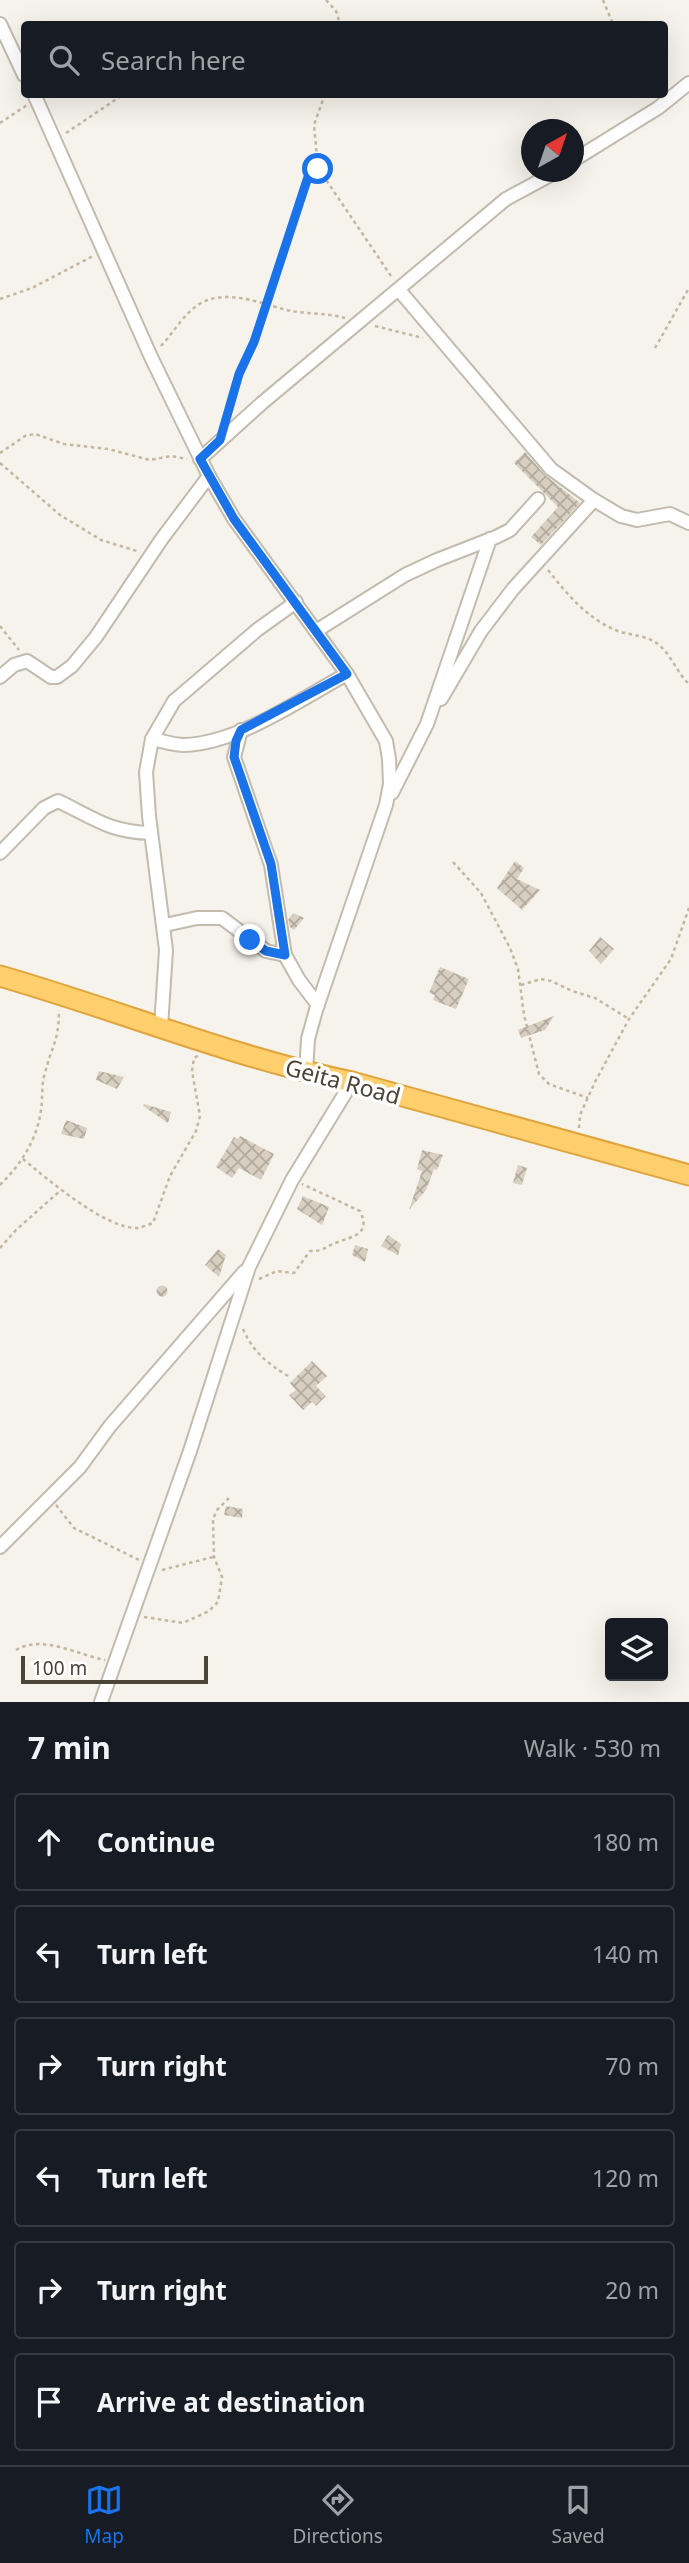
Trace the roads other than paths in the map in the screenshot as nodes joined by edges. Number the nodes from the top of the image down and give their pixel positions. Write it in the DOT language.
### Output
graph roads {
  1 [pos="0,24"];
  2 [pos="21,69"];
  3 [pos="689,83"];
  4 [pos="35,99"];
  5 [pos="584,153"];
  6 [pos="537,182"];
  7 [pos="399,290"];
  8 [pos="200,459"];
  9 [pos="209,476"];
  10 [pos="538,499"];
  11 [pos="594,500"];
  12 [pos="689,523"];
  13 [pos="490,539"];
  14 [pos="296,602"];
  15 [pos="316,631"];
  16 [pos="347,674"];
  17 [pos="0,677"];
  18 [pos="427,724"];
  19 [pos="241,730"];
  20 [pos="152,739"];
  21 [pos="386,805"];
  22 [pos="151,833"];
  23 [pos="0,853"];
  24 [pos="164,925"];
  25 [pos="285,955"];
  26 [pos="0,976"];
  27 [pos="318,1005"];
  28 [pos="161,1027"];
  29 [pos="306,1073"];
  30 [pos="352,1082"];
  31 [pos="689,1175"];
  32 [pos="249,1266"];
  33 [pos="0,1547"];
  34 [pos="101,1702"];
  1 -- 2 [label="street"];
  3 -- 5 [label="street"];
  4 -- 8 [label="street"];
  6 -- 7 [label="street"];
  7 -- 8 [label="street"];
  7 -- 11 [label="street"];
  8 -- 9 [label="street"];
  9 -- 14 [label="street"];
  9 -- 17 [label="street"];
  10 -- 13 [label="street"];
  11 -- 12 [label="street"];
  11 -- 18 [label="street"];
  13 -- 15 [label="street"];
  13 -- 18 [label="street"];
  14 -- 15 [label="street"];
  14 -- 20 [label="street"];
  15 -- 16 [label="street"];
  16 -- 19 [label="street"];
  16 -- 21 [label="street"];
  18 -- 21 [label="street"];
  19 -- 20 [label="street"];
  19 -- 25 [label="street"];
  20 -- 22 [label="street"];
  21 -- 27 [label="street"];
  22 -- 23 [label="street"];
  22 -- 24 [label="street"];
  24 -- 25 [label="street"];
  24 -- 28 [label="street"];
  25 -- 27 [label="street"];
  26 -- 28 [label="highway, Geita Road"];
  27 -- 29 [label="street"];
  28 -- 29 [label="highway, Geita Road"];
  29 -- 30 [label="highway, Geita Road"];
  30 -- 31 [label="highway, Geita Road"];
  30 -- 32 [label="street"];
  32 -- 33 [label="street"];
  32 -- 34 [label="street"];
}
